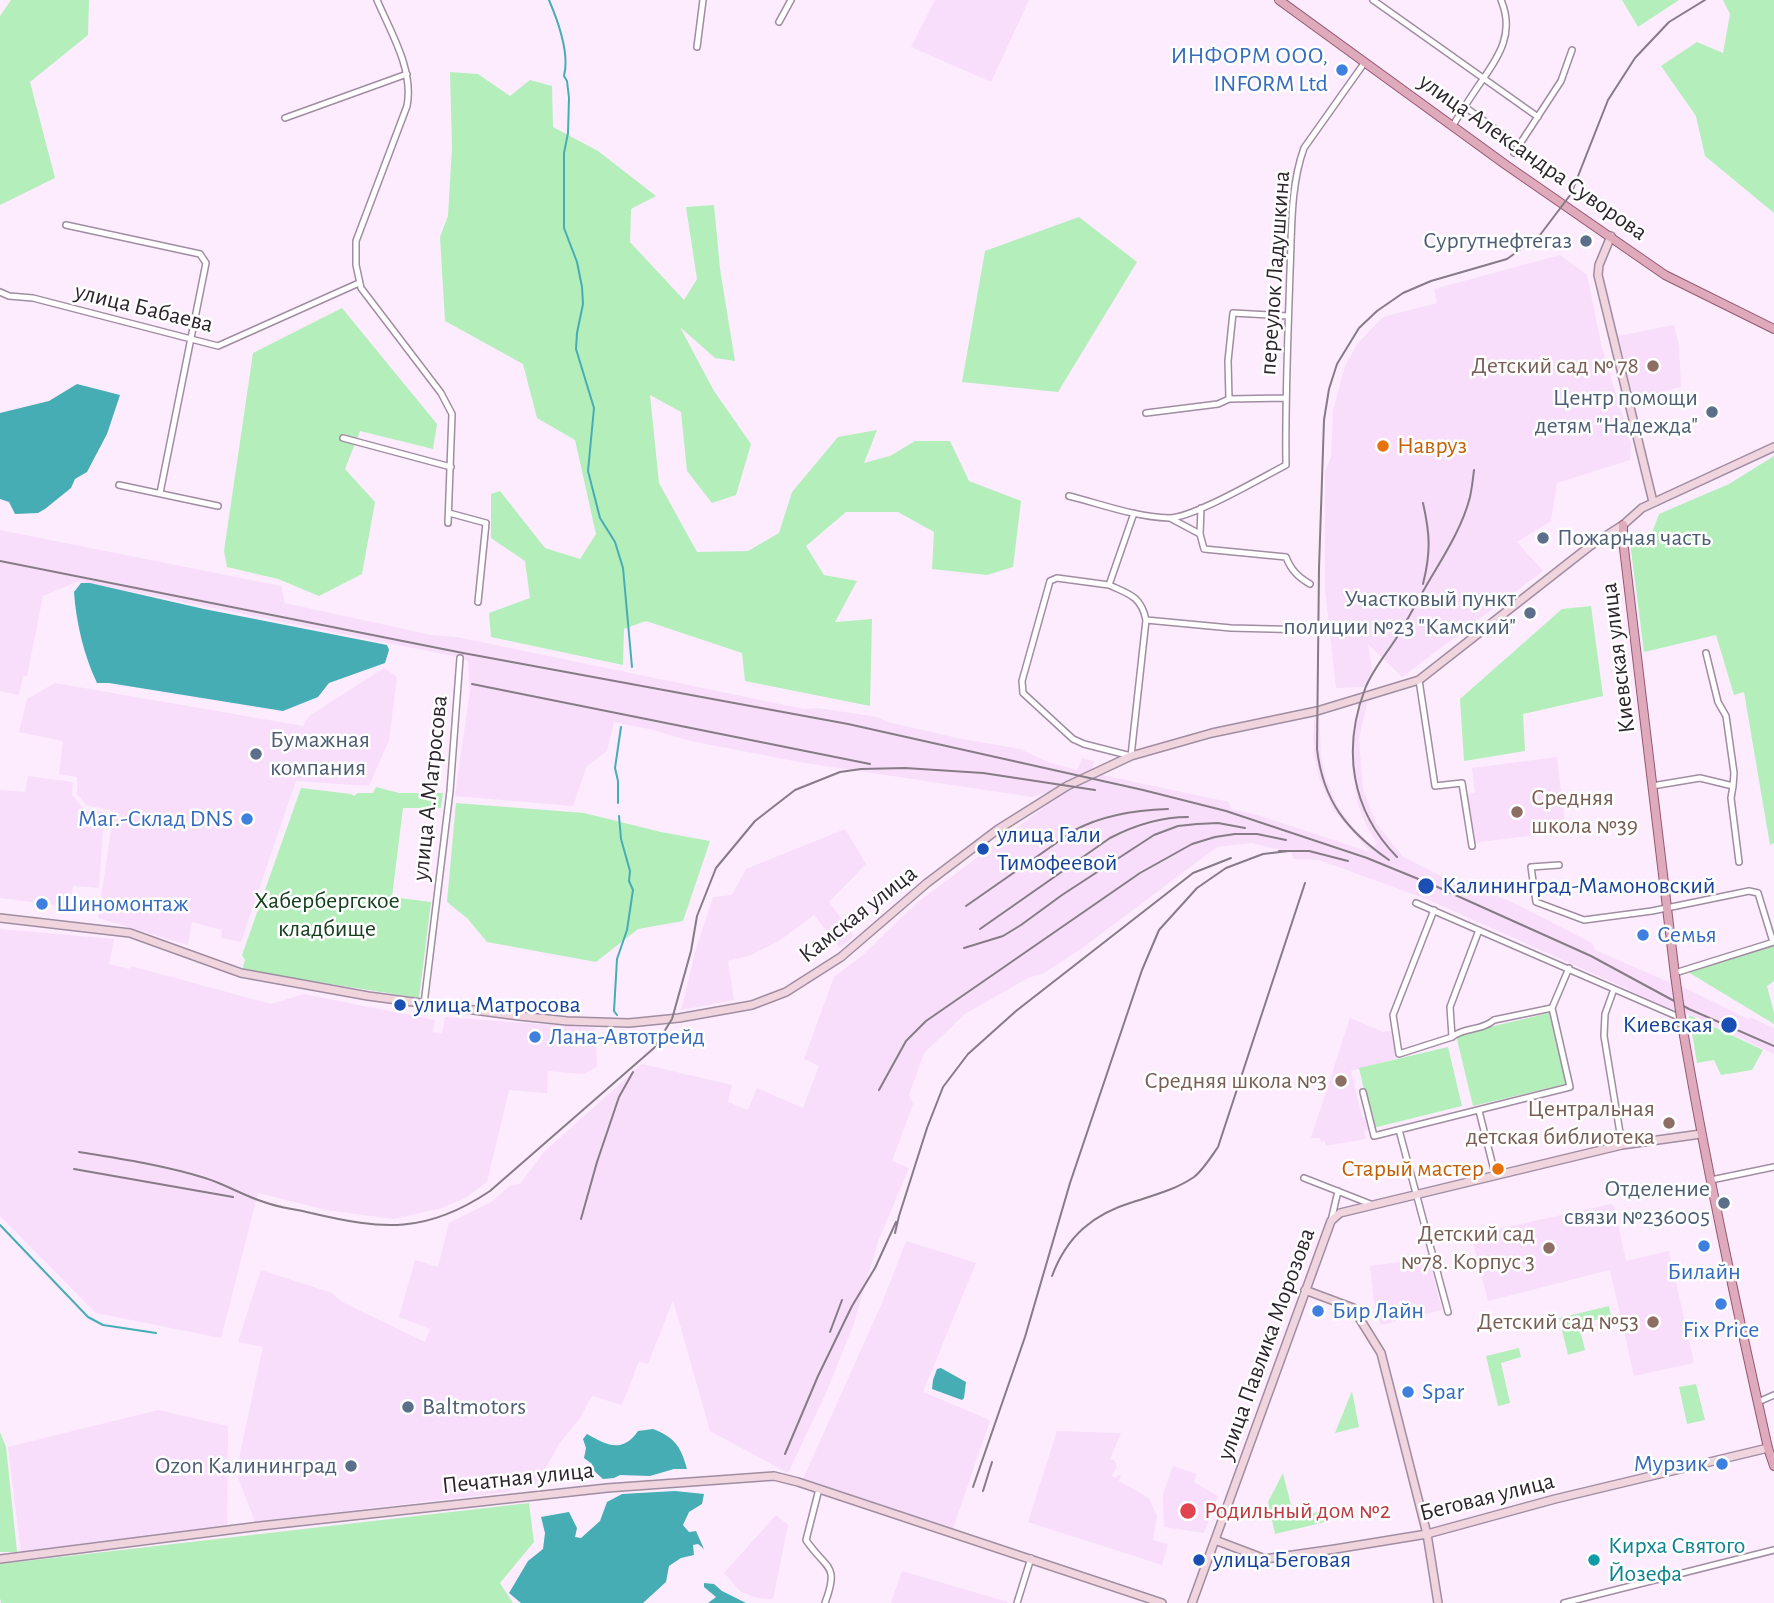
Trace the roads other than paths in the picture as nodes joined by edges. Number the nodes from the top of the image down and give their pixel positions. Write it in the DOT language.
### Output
graph roads {
  1 [pos="377,0"];
  2 [pos="703,0"];
  3 [pos="791,0"];
  4 [pos="1279,0"];
  5 [pos="1373,0"];
  6 [pos="1501,0"];
  7 [pos="779,22"];
  8 [pos="697,47"];
  9 [pos="1572,50"];
  10 [pos="1365,62"];
  11 [pos="407,74"];
  12 [pos="1483,80"];
  13 [pos="1465,107"];
  14 [pos="1538,117"];
  15 [pos="285,118"];
  16 [pos="1453,125"];
  17 [pos="1519,146"];
  18 [pos="1514,153"];
  19 [pos="66,225"];
  20 [pos="1611,236"];
  21 [pos="359,283"];
  22 [pos="0,292"];
  23 [pos="1288,316"];
  24 [pos="1774,329"];
  25 [pos="191,339"];
  26 [pos="1285,398"];
  27 [pos="1229,399"];
  28 [pos="1146,412"];
  29 [pos="343,438"];
  30 [pos="1774,447"];
  31 [pos="451,467"];
  32 [pos="118,485"];
  33 [pos="160,493"];
  34 [pos="1069,496"];
  35 [pos="1653,502"];
  36 [pos="218,506"];
  37 [pos="1201,508"];
  38 [pos="449,513"];
  39 [pos="1134,513"];
  40 [pos="1170,518"];
  41 [pos="448,523"];
  42 [pos="1623,525"];
  43 [pos="1199,534"];
  44 [pos="1310,584"];
  45 [pos="1109,585"];
  46 [pos="478,602"];
  47 [pos="1146,620"];
  48 [pos="1311,630"];
  49 [pos="1706,653"];
  50 [pos="460,658"];
  51 [pos="1419,680"];
  52 [pos="1131,756"];
  53 [pos="1652,786"];
  54 [pos="1732,786"];
  55 [pos="1472,846"];
  56 [pos="1739,862"];
  57 [pos="1559,865"];
  58 [pos="1416,903"];
  59 [pos="1667,907"];
  60 [pos="1434,910"];
  61 [pos="1774,915"];
  62 [pos="1766,917"];
  63 [pos="0,918"];
  64 [pos="1479,930"];
  65 [pos="1773,942"];
  66 [pos="1569,968"];
  67 [pos="1675,974"];
  68 [pos="1614,989"];
  69 [pos="424,1004"];
  70 [pos="1552,1008"];
  71 [pos="1681,1018"];
  72 [pos="1452,1037"];
  73 [pos="1363,1092"];
  74 [pos="1479,1111"];
  75 [pos="1399,1130"];
  76 [pos="1702,1134"];
  77 [pos="1622,1145"];
  78 [pos="1774,1167"];
  79 [pos="1495,1174"];
  80 [pos="1304,1178"];
  81 [pos="1711,1180"];
  82 [pos="1338,1191"];
  83 [pos="1418,1194"];
  84 [pos="1373,1205"];
  85 [pos="1331,1221"];
  86 [pos="1304,1290"];
  87 [pos="1448,1312"];
  88 [pos="1774,1395"];
  89 [pos="1757,1402"];
  90 [pos="1768,1448"];
  91 [pos="1774,1466"];
  92 [pos="819,1489"];
  93 [pos="1427,1534"];
  94 [pos="1215,1540"];
  95 [pos="1774,1550"];
  96 [pos="1031,1558"];
  97 [pos="0,1559"];
  98 [pos="825,1603"];
  99 [pos="1017,1603"];
  100 [pos="1162,1603"];
  101 [pos="1192,1603"];
  102 [pos="1438,1603"];
  103 [pos="1564,1603"];
  1 -- 11 [label="street"];
  2 -- 8 [label="street"];
  3 -- 7 [label="street"];
  4 -- 10 [label="main road, улица Александра Суворова"];
  5 -- 12 [label="street"];
  6 -- 12 [label="street"];
  9 -- 14 [label="street"];
  10 -- 16 [label="main road, улица Александра Суворова"];
  10 -- 23 [label="street, переулок Ладушкина"];
  11 -- 15 [label="street"];
  11 -- 21 [label="street"];
  12 -- 13 [label="street"];
  12 -- 14 [label="street"];
  13 -- 16 [label="street"];
  13 -- 17 [label="street"];
  14 -- 17 [label="street"];
  16 -- 20 [label="main road, улица Александра Суворова"];
  17 -- 18 [label="street"];
  19 -- 25 [label="street"];
  20 -- 24 [label="main road, улица Александра Суворова"];
  20 -- 35 [label="street"];
  21 -- 25 [label="street, улица Бабаева"];
  21 -- 31 [label="street"];
  22 -- 25 [label="street, улица Бабаева"];
  23 -- 26 [label="street, переулок Ладушкина"];
  23 -- 27 [label="street"];
  25 -- 33 [label="street"];
  26 -- 27 [label="street"];
  26 -- 37 [label="street, переулок Ладушкина"];
  27 -- 28 [label="street"];
  29 -- 31 [label="street"];
  30 -- 35 [label="street, Камская улица"];
  31 -- 38 [label="street"];
  32 -- 33 [label="street"];
  33 -- 36 [label="street"];
  34 -- 39 [label="street"];
  35 -- 42 [label="street, Камская улица"];
  37 -- 40 [label="street"];
  37 -- 43 [label="street"];
  38 -- 41 [label="street"];
  38 -- 46 [label="street"];
  39 -- 40 [label="street"];
  39 -- 45 [label="street"];
  40 -- 43 [label="street"];
  42 -- 51 [label="street, Камская улица"];
  42 -- 53 [label="main road, Киевская улица"];
  43 -- 44 [label="street"];
  45 -- 47 [label="street"];
  45 -- 52 [label="street"];
  47 -- 48 [label="street"];
  47 -- 52 [label="street"];
  49 -- 54 [label="street"];
  50 -- 69 [label="street, улица А.Матросова"];
  51 -- 52 [label="street, Камская улица"];
  51 -- 55 [label="street"];
  52 -- 69 [label="street, Камская улица"];
  53 -- 54 [label="street"];
  53 -- 59 [label="main road, Киевская улица"];
  54 -- 56 [label="street"];
  57 -- 59 [label="street"];
  58 -- 60 [label="street"];
  59 -- 62 [label="street"];
  59 -- 67 [label="main road, Киевская улица"];
  60 -- 64 [label="street"];
  60 -- 72 [label="street"];
  61 -- 62 [label="street"];
  62 -- 65 [label="street"];
  63 -- 69 [label="street, Камская улица"];
  64 -- 66 [label="street"];
  64 -- 72 [label="street"];
  65 -- 67 [label="street"];
  66 -- 68 [label="street"];
  66 -- 70 [label="street"];
  67 -- 71 [label="main road, Киевская улица, bridge"];
  68 -- 71 [label="street"];
  68 -- 77 [label="street"];
  70 -- 72 [label="street"];
  70 -- 74 [label="street"];
  71 -- 76 [label="main road, Киевская улица"];
  73 -- 75 [label="street"];
  74 -- 75 [label="street"];
  74 -- 79 [label="street"];
  75 -- 83 [label="street"];
  76 -- 77 [label="street, улица Павлика Морозова"];
  76 -- 81 [label="main road, Киевская улица"];
  77 -- 79 [label="street, улица Павлика Морозова"];
  78 -- 81 [label="street"];
  79 -- 83 [label="street, улица Павлика Морозова"];
  80 -- 82 [label="street"];
  81 -- 89 [label="main road, Киевская улица"];
  82 -- 84 [label="street"];
  82 -- 85 [label="street"];
  83 -- 84 [label="street, улица Павлика Морозова"];
  83 -- 87 [label="street"];
  84 -- 85 [label="street, улица Павлика Морозова"];
  85 -- 86 [label="street, улица Павлика Морозова"];
  86 -- 93 [label="street"];
  86 -- 94 [label="street, улица Павлика Морозова"];
  88 -- 89 [label="street"];
  89 -- 90 [label="main road, Киевская улица"];
  90 -- 91 [label="main road, Киевская улица"];
  90 -- 93 [label="street, Беговая улица"];
  92 -- 96 [label="street, Печатная улица"];
  92 -- 97 [label="street, Печатная улица"];
  92 -- 98 [label="street"];
  93 -- 94 [label="street, Беговая улица"];
  93 -- 102 [label="street"];
  94 -- 101 [label="street, улица Павлика Морозова"];
  95 -- 103 [label="street"];
  96 -- 99 [label="street"];
  96 -- 100 [label="street, Печатная улица"];
}
